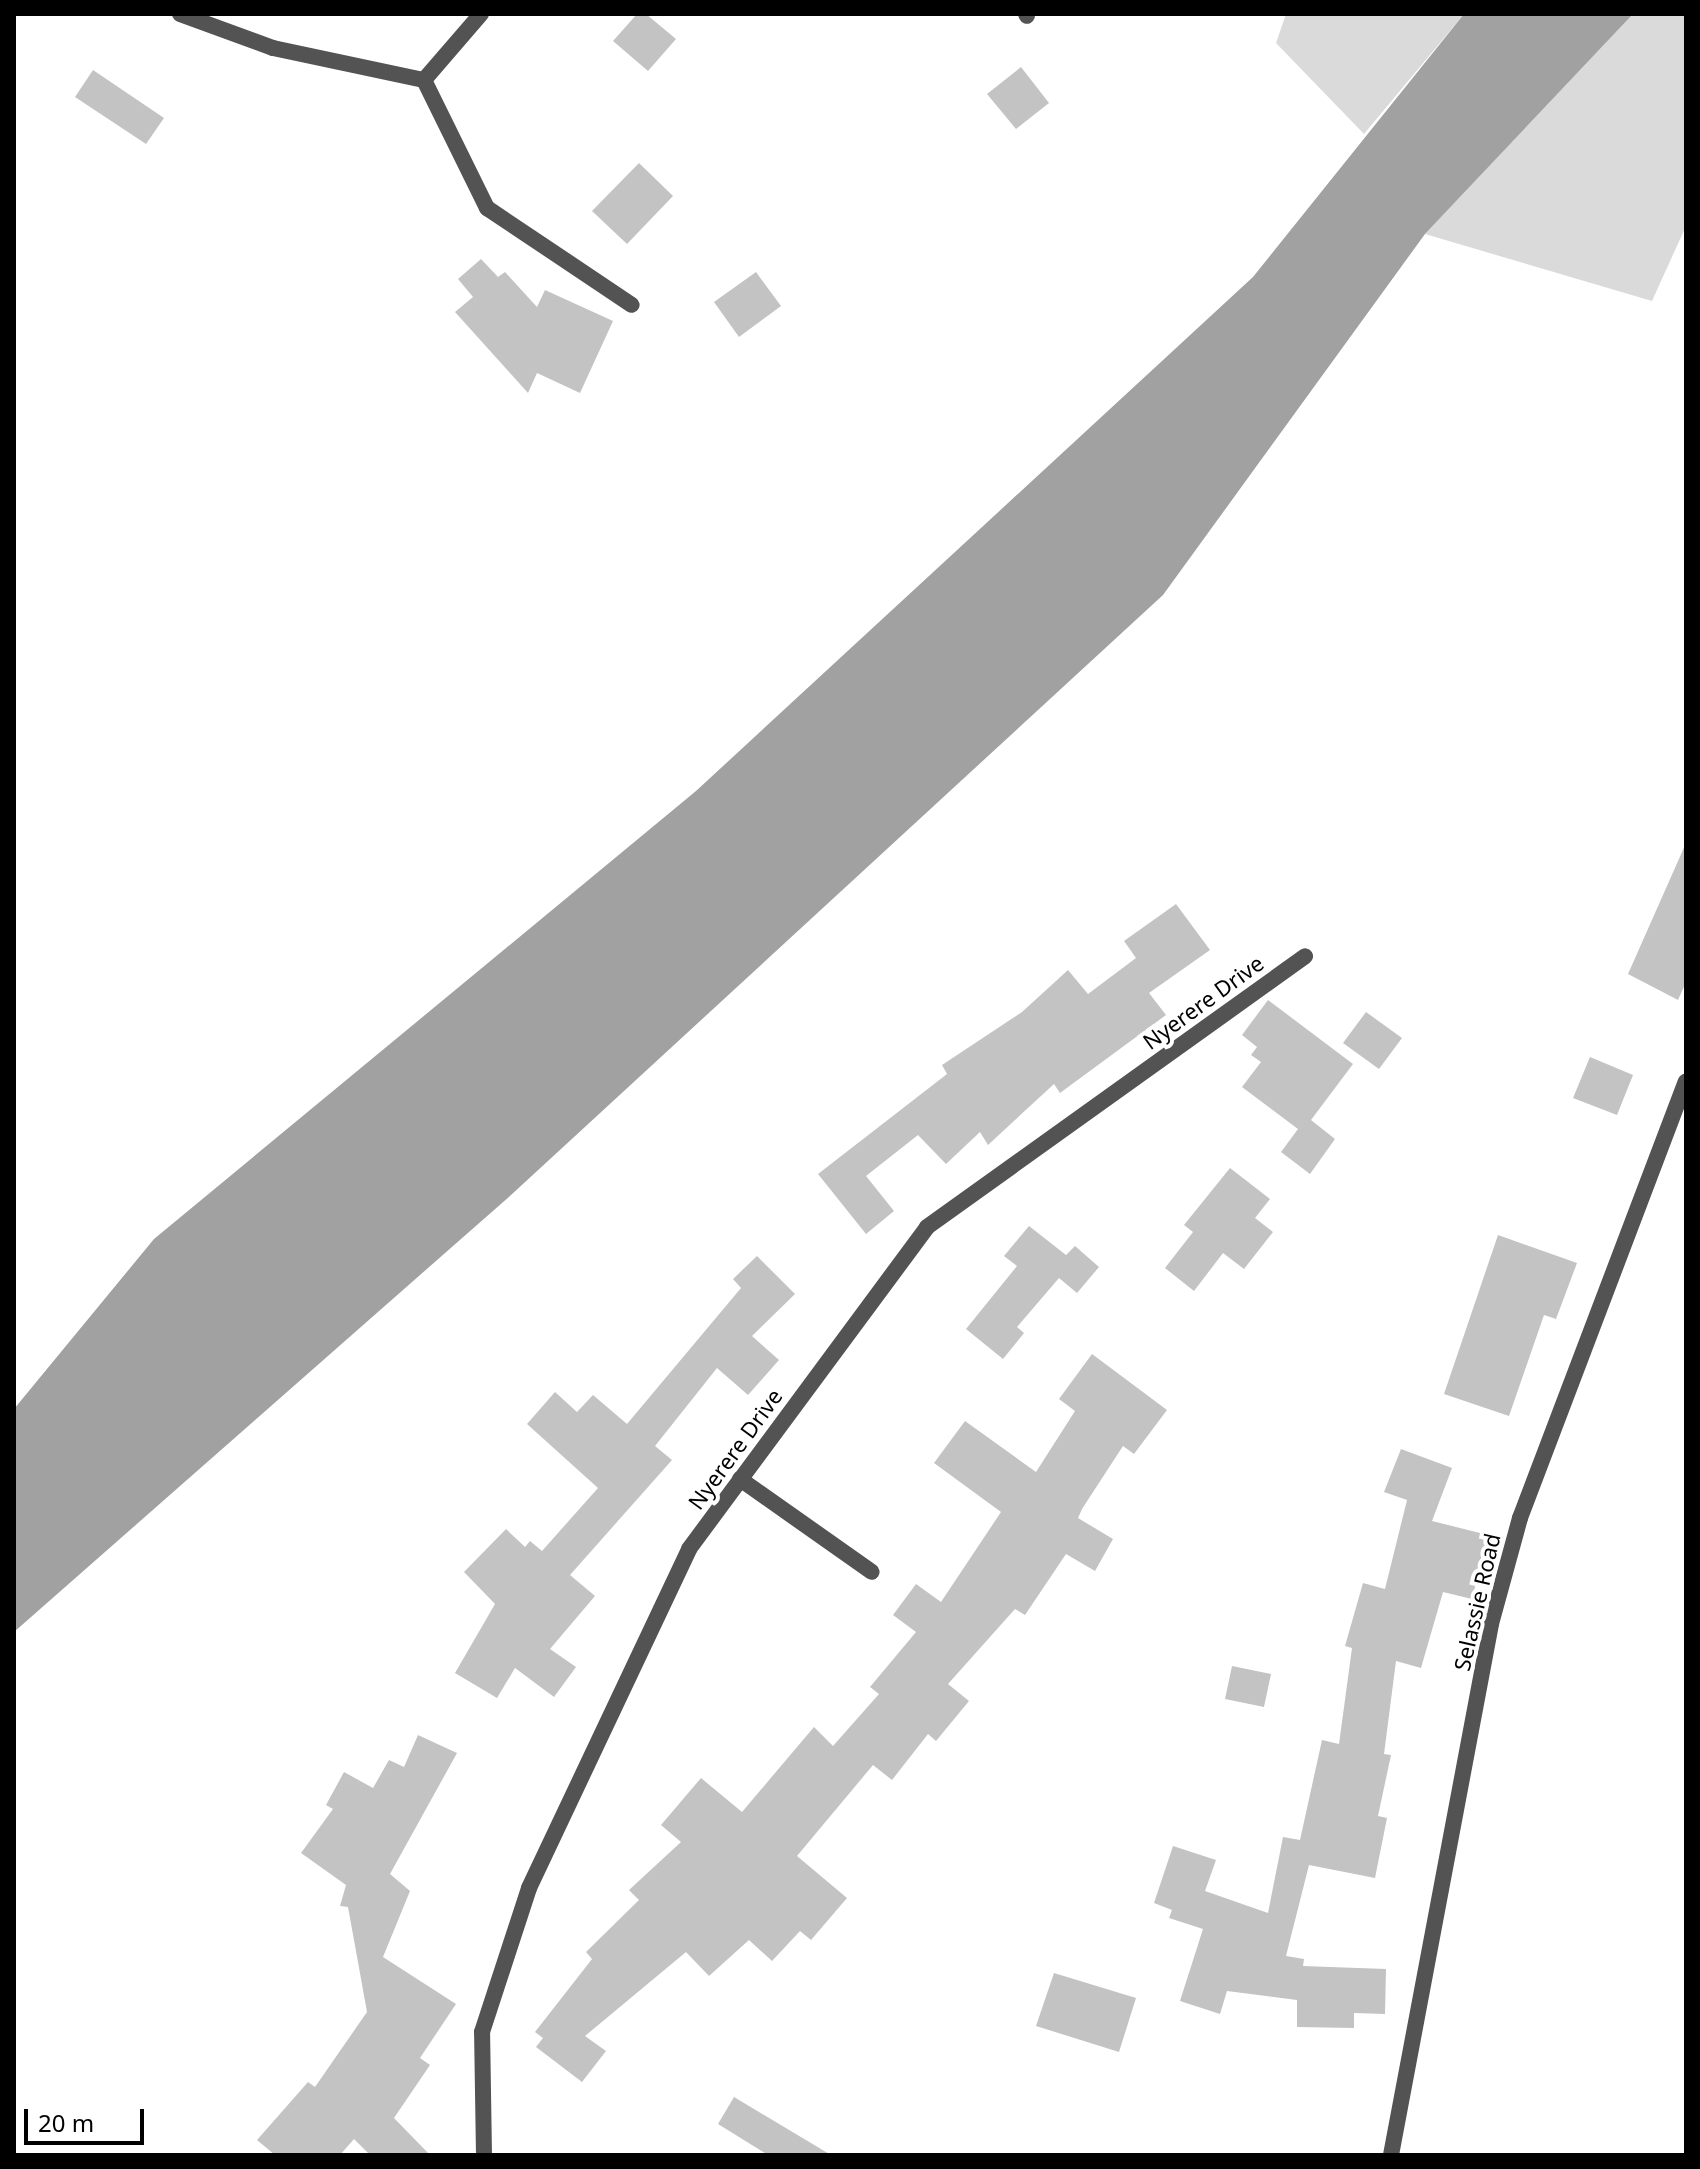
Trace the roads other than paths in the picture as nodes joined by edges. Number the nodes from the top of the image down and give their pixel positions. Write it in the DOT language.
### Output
graph roads {
  1 [pos="180,14"];
  2 [pos="481,14"];
  3 [pos="424,80"];
  4 [pos="632,305"];
  5 [pos="1305,956"];
  6 [pos="1686,1081"];
  7 [pos="740,1479"];
  8 [pos="872,1572"];
  9 [pos="484,2155"];
  10 [pos="1391,2155"];
  1 -- 3 [label="street"];
  2 -- 3 [label="street"];
  3 -- 4 [label="street"];
  5 -- 7 [label="street, Nyerere Drive"];
  6 -- 10 [label="street, Selassie Road"];
  7 -- 8 [label="street"];
  7 -- 9 [label="street, Nyerere Drive"];
}
